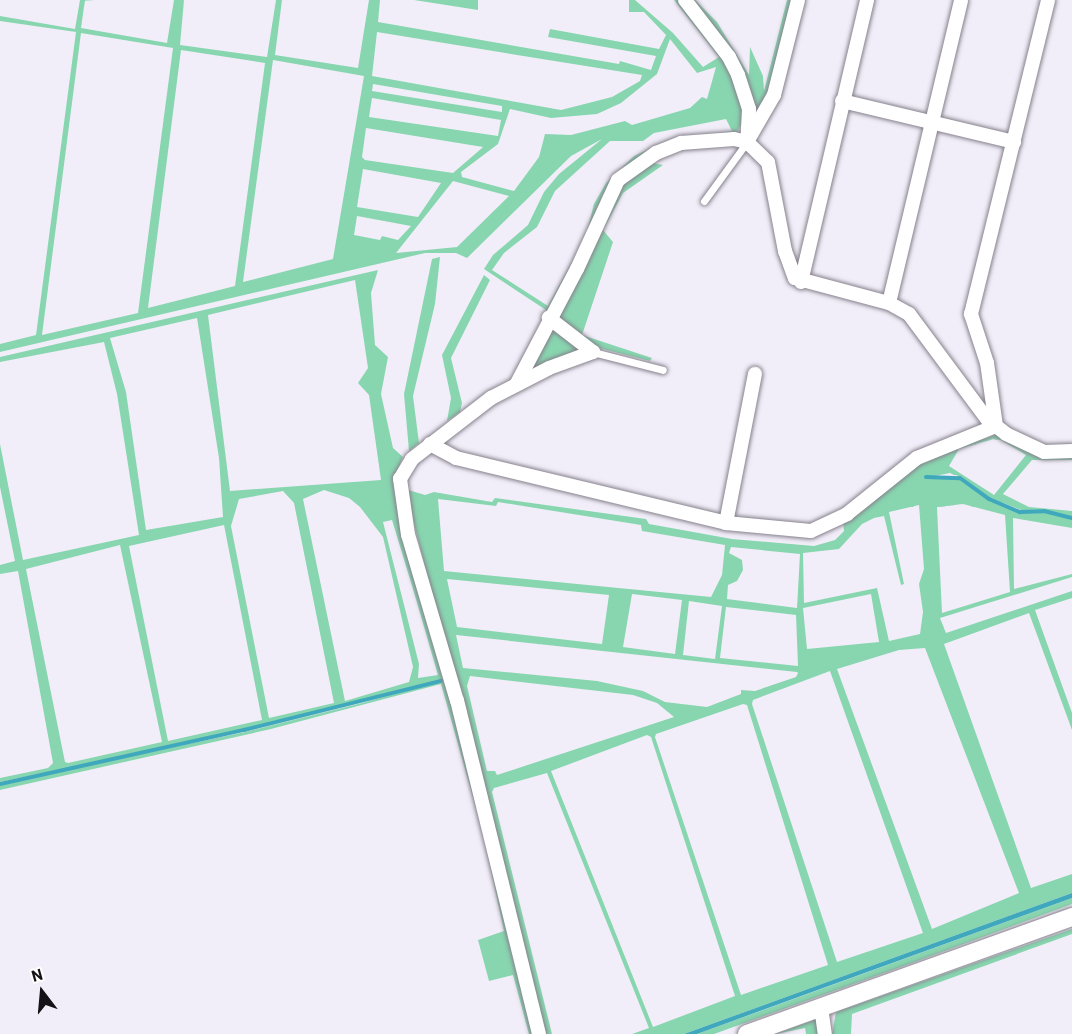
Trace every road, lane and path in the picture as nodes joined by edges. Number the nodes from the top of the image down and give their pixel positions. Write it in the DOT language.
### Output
graph roads {
  1 [pos="685,0"];
  2 [pos="798,0"];
  3 [pos="867,0"];
  4 [pos="960,0"];
  5 [pos="1048,0"];
  6 [pos="842,101"];
  7 [pos="931,123"];
  8 [pos="747,142"];
  9 [pos="1014,142"];
  10 [pos="704,201"];
  11 [pos="801,282"];
  12 [pos="889,303"];
  13 [pos="549,318"];
  14 [pos="593,352"];
  15 [pos="663,370"];
  16 [pos="755,374"];
  17 [pos="516,386"];
  18 [pos="996,426"];
  19 [pos="430,444"];
  20 [pos="1072,451"];
  21 [pos="726,523"];
  22 [pos="1072,918"];
  23 [pos="822,1007"];
  24 [pos="539,1034"];
  25 [pos="747,1034"];
  26 [pos="825,1034"];
  1 -- 8 [label="street"];
  2 -- 8 [label="street"];
  3 -- 6 [label="street"];
  4 -- 7 [label="street"];
  5 -- 9 [label="street"];
  6 -- 7 [label="street"];
  6 -- 11 [label="street"];
  7 -- 9 [label="street"];
  7 -- 12 [label="street"];
  8 -- 10 [label="lane"];
  8 -- 11 [label="street"];
  8 -- 13 [label="street"];
  9 -- 18 [label="street"];
  11 -- 12 [label="street"];
  12 -- 18 [label="street"];
  13 -- 14 [label="street"];
  13 -- 17 [label="street"];
  14 -- 15 [label="lane"];
  14 -- 17 [label="street"];
  16 -- 21 [label="street"];
  17 -- 19 [label="street"];
  18 -- 20 [label="street"];
  18 -- 21 [label="street"];
  19 -- 21 [label="street"];
  19 -- 24 [label="street"];
  22 -- 23 [label="main road"];
  23 -- 25 [label="main road"];
  23 -- 26 [label="street"];
}
